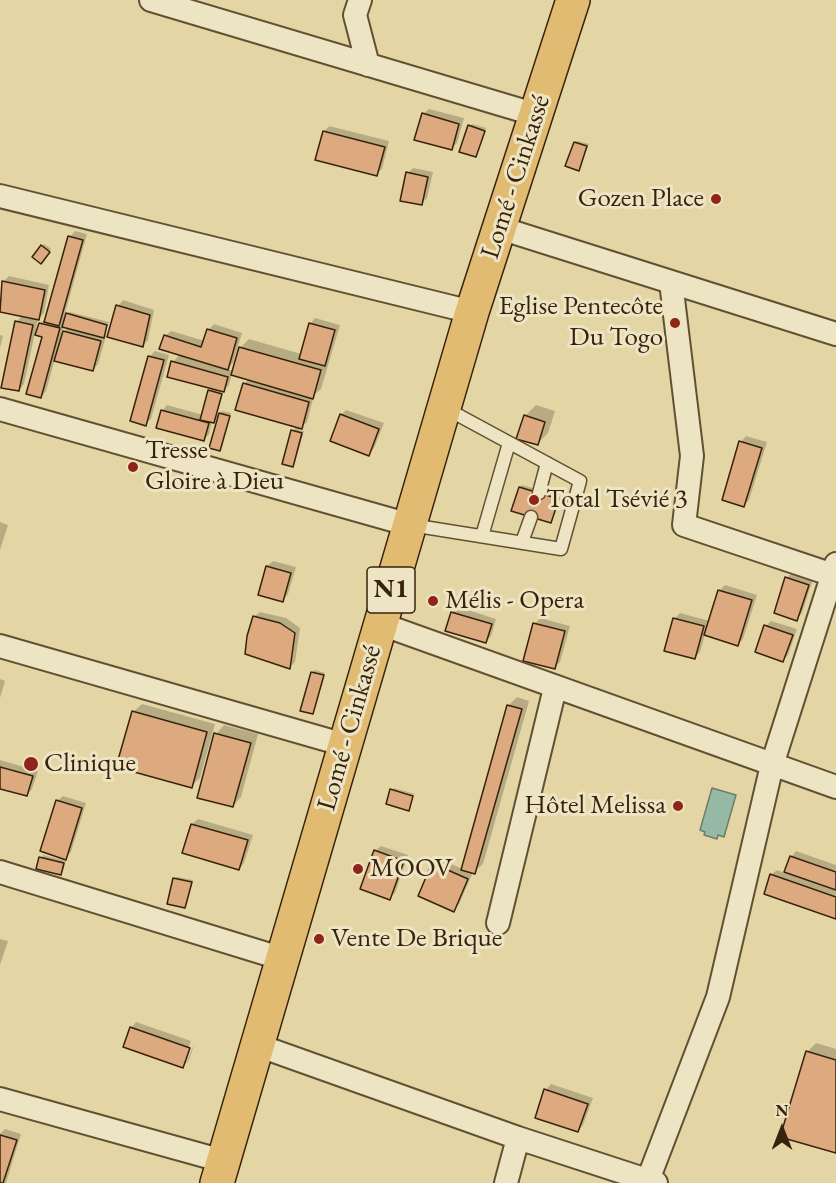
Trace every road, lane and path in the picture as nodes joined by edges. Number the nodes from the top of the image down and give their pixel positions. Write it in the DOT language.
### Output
graph roads {
  1 [pos="151,0"];
  2 [pos="360,0"];
  3 [pos="573,0"];
  4 [pos="368,65"];
  5 [pos="537,115"];
  6 [pos="0,196"];
  7 [pos="500,228"];
  8 [pos="671,282"];
  9 [pos="472,312"];
  10 [pos="836,334"];
  11 [pos="444,407"];
  12 [pos="0,409"];
  13 [pos="509,443"];
  14 [pos="547,463"];
  15 [pos="539,493"];
  16 [pos="531,517"];
  17 [pos="410,525"];
  18 [pos="482,536"];
  19 [pos="522,542"];
  20 [pos="835,572"];
  21 [pos="381,624"];
  22 [pos="0,646"];
  23 [pos="555,688"];
  24 [pos="345,745"];
  25 [pos="772,765"];
  26 [pos="836,787"];
  27 [pos="0,872"];
  28 [pos="498,923"];
  29 [pos="283,959"];
  30 [pos="257,1045"];
  31 [pos="0,1099"];
  32 [pos="518,1138"];
  33 [pos="220,1172"];
  34 [pos="652,1182"];
  35 [pos="506,1183"];
  1 -- 4 [label="street"];
  2 -- 4 [label="street"];
  3 -- 5 [label="highway, Lomé - Cinkassé / N1"];
  4 -- 5 [label="street"];
  5 -- 7 [label="highway, Lomé - Cinkassé / N1"];
  6 -- 9 [label="street"];
  7 -- 8 [label="street"];
  7 -- 9 [label="highway, Lomé - Cinkassé / N1"];
  8 -- 10 [label="street"];
  8 -- 20 [label="street"];
  9 -- 11 [label="highway, Lomé - Cinkassé / N1"];
  11 -- 13 [label="lane"];
  11 -- 17 [label="highway, Lomé - Cinkassé / N1"];
  12 -- 17 [label="street"];
  13 -- 14 [label="lane"];
  13 -- 18 [label="lane"];
  14 -- 15 [label="lane"];
  14 -- 19 [label="lane"];
  16 -- 19 [label="lane"];
  17 -- 18 [label="lane"];
  17 -- 21 [label="highway, Lomé - Cinkassé / N1"];
  18 -- 19 [label="lane"];
  20 -- 25 [label="street"];
  21 -- 23 [label="street"];
  21 -- 24 [label="highway, Lomé - Cinkassé / N1"];
  22 -- 24 [label="street"];
  23 -- 25 [label="street"];
  23 -- 28 [label="street"];
  24 -- 29 [label="highway, Lomé - Cinkassé / N1"];
  25 -- 26 [label="street"];
  25 -- 34 [label="street"];
  27 -- 29 [label="street"];
  29 -- 30 [label="highway, Lomé - Cinkassé / N1"];
  30 -- 32 [label="street"];
  30 -- 33 [label="highway, Lomé - Cinkassé / N1"];
  31 -- 33 [label="street"];
  32 -- 34 [label="street"];
  32 -- 35 [label="street"];
}
